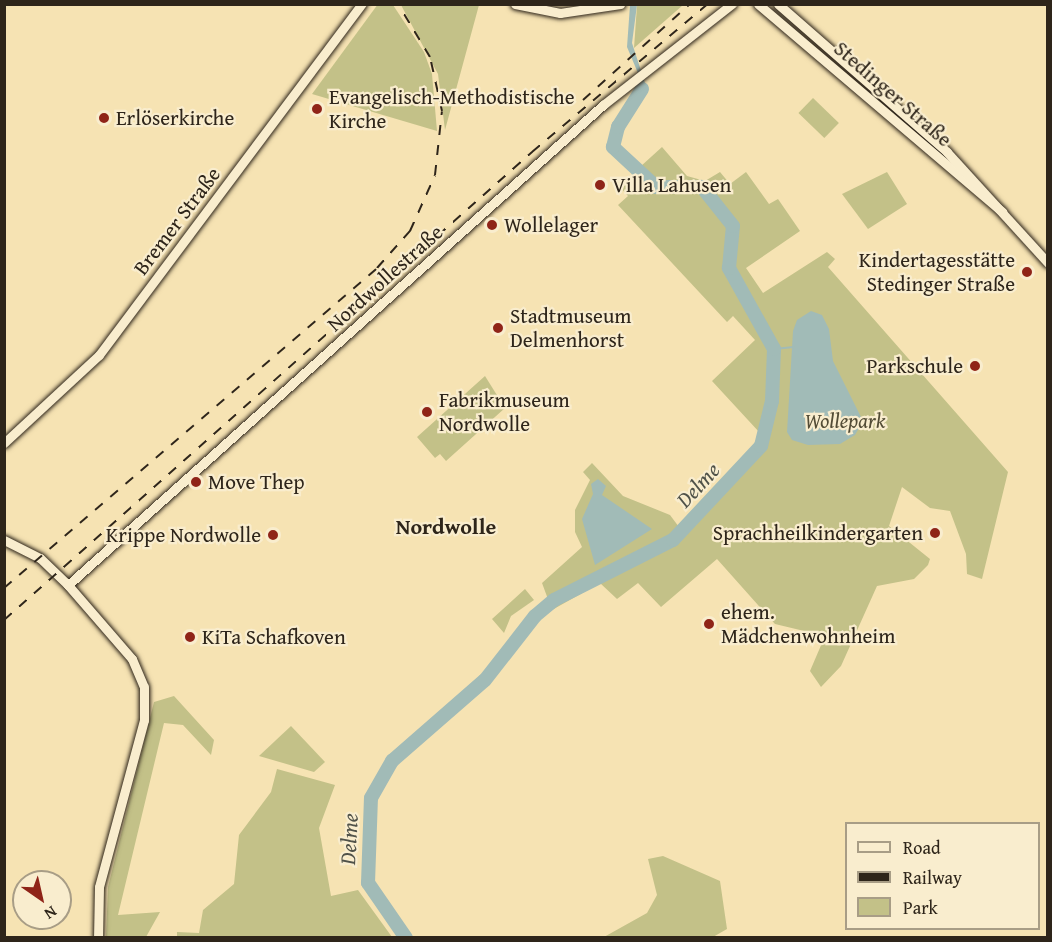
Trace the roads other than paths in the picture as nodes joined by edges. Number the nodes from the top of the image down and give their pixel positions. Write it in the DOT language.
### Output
graph roads {
  1 [pos="362,4"];
  2 [pos="515,4"];
  3 [pos="620,4"];
  4 [pos="732,4"];
  5 [pos="758,4"];
  6 [pos="778,4"];
  7 [pos="977,189"];
  8 [pos="1047,263"];
  9 [pos="4,443"];
  10 [pos="4,540"];
  11 [pos="68,585"];
  12 [pos="98,938"];
  1 -- 9 [label="street, Bremer Straße"];
  2 -- 3 [label="street"];
  4 -- 11 [label="street, Nordwollestraße"];
  5 -- 7 [label="street, Stedinger Straße"];
  6 -- 7 [label="street, Stedinger Straße"];
  7 -- 8 [label="street, Stedinger Straße"];
  10 -- 11 [label="street"];
  11 -- 12 [label="street"];
}
